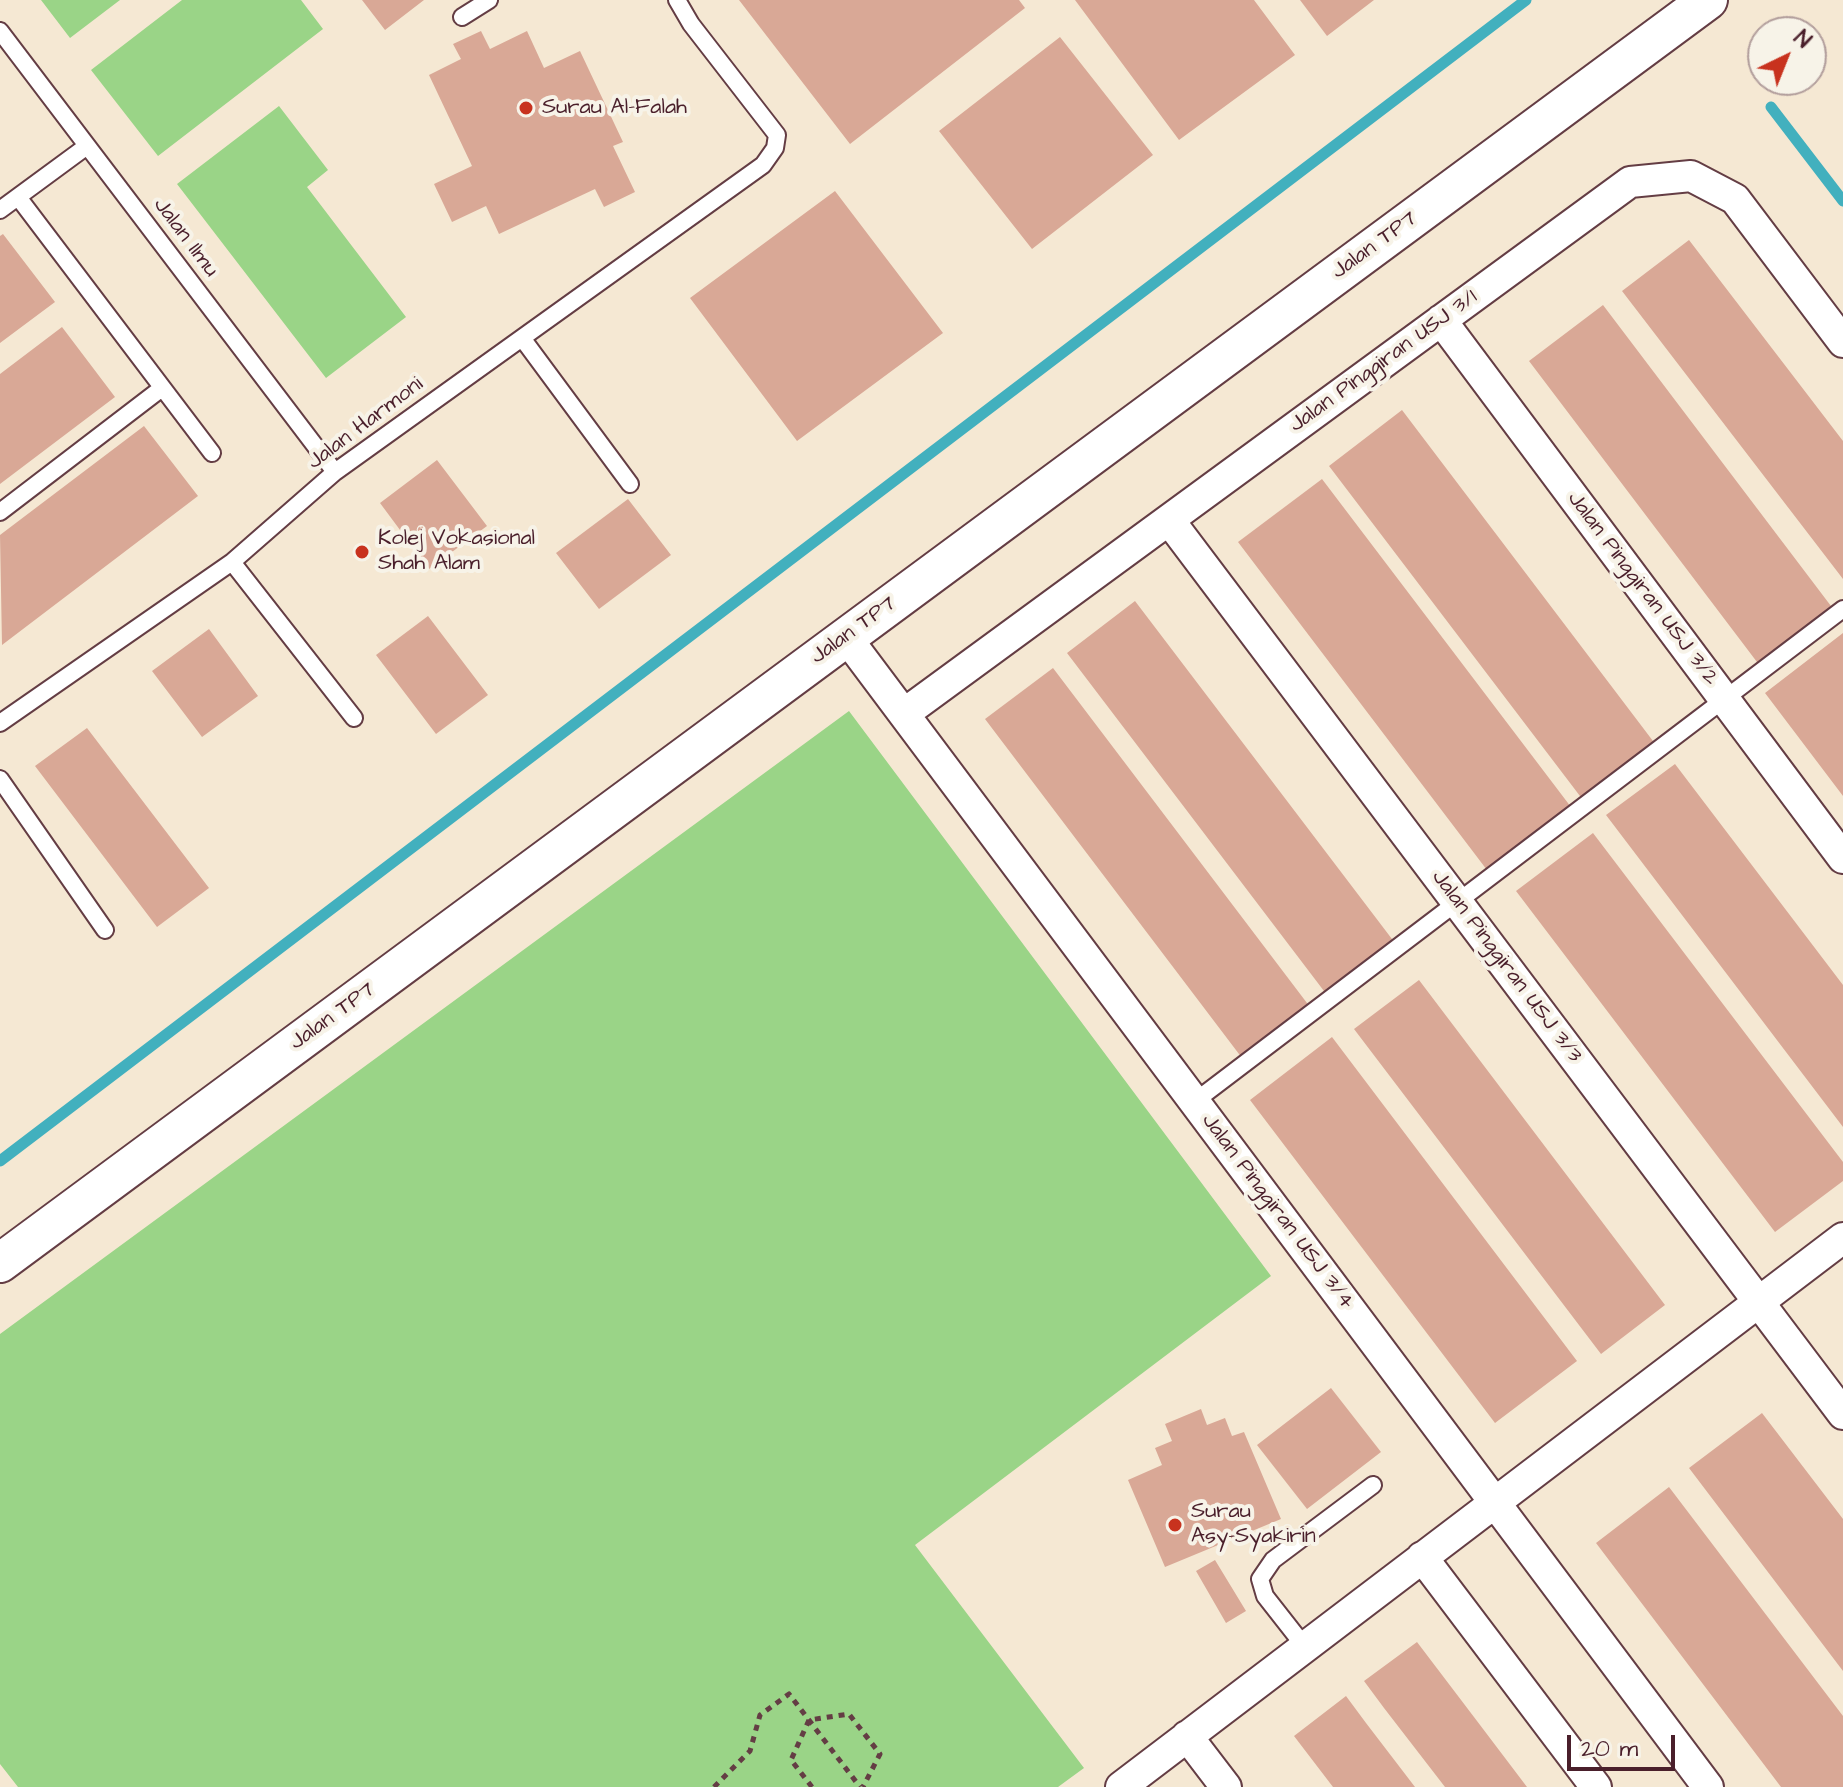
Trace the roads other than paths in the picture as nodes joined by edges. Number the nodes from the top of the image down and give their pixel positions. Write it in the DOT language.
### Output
graph roads {
  1 [pos="489,0"];
  2 [pos="677,0"];
  3 [pos="1708,0"];
  4 [pos="462,17"];
  5 [pos="0,31"];
  6 [pos="87,146"];
  7 [pos="18,197"];
  8 [pos="0,210"];
  9 [pos="1441,320"];
  10 [pos="522,338"];
  11 [pos="1843,342"];
  12 [pos="162,388"];
  13 [pos="212,453"];
  14 [pos="335,472"];
  15 [pos="630,484"];
  16 [pos="0,512"];
  17 [pos="1169,520"];
  18 [pos="232,562"];
  19 [pos="1843,609"];
  20 [pos="846,637"];
  21 [pos="1725,699"];
  22 [pos="905,713"];
  23 [pos="354,718"];
  24 [pos="0,723"];
  25 [pos="0,779"];
  26 [pos="1843,858"];
  27 [pos="1459,903"];
  28 [pos="105,930"];
  29 [pos="1194,1102"];
  30 [pos="1843,1238"];
  31 [pos="0,1263"];
  32 [pos="1759,1302"];
  33 [pos="1843,1414"];
  34 [pos="1373,1485"];
  35 [pos="1495,1503"];
  36 [pos="1422,1557"];
  37 [pos="1305,1647"];
  38 [pos="1187,1736"];
  39 [pos="1121,1787"];
  40 [pos="1226,1787"];
  41 [pos="1596,1787"];
  42 [pos="1708,1787"];
  1 -- 4 [label="lane"];
  2 -- 10 [label="lane, Jalan Harmoni"];
  3 -- 20 [label="street, Jalan TP7"];
  5 -- 6 [label="lane, Jalan Ilmu"];
  6 -- 7 [label="lane"];
  6 -- 14 [label="lane, Jalan Ilmu"];
  7 -- 8 [label="lane"];
  7 -- 12 [label="lane"];
  9 -- 11 [label="street, Jalan Pinggiran USJ 3/1"];
  9 -- 17 [label="street, Jalan Pinggiran USJ 3/1"];
  9 -- 21 [label="street, Jalan Pinggiran USJ 3/2"];
  10 -- 14 [label="lane, Jalan Harmoni"];
  10 -- 15 [label="lane"];
  12 -- 13 [label="lane"];
  12 -- 16 [label="lane"];
  14 -- 18 [label="lane, Jalan Harmoni"];
  17 -- 22 [label="street, Jalan Pinggiran USJ 3/1"];
  17 -- 27 [label="street, Jalan Pinggiran USJ 3/3"];
  18 -- 23 [label="lane"];
  18 -- 24 [label="lane, Jalan Harmoni"];
  19 -- 21 [label="lane"];
  20 -- 22 [label="street, Jalan Pinggiran USJ 3/4"];
  20 -- 31 [label="street, Jalan TP7"];
  21 -- 26 [label="street, Jalan Pinggiran USJ 3/2"];
  21 -- 27 [label="lane"];
  22 -- 29 [label="street, Jalan Pinggiran USJ 3/4"];
  25 -- 28 [label="lane"];
  27 -- 29 [label="lane"];
  27 -- 32 [label="street, Jalan Pinggiran USJ 3/3"];
  29 -- 35 [label="street, Jalan Pinggiran USJ 3/4"];
  30 -- 32 [label="street"];
  32 -- 33 [label="street, Jalan Pinggiran USJ 3/3"];
  32 -- 35 [label="street"];
  34 -- 37 [label="lane"];
  35 -- 36 [label="street"];
  35 -- 42 [label="street, Jalan Pinggiran USJ 3/4"];
  36 -- 37 [label="street"];
  36 -- 41 [label="street"];
  37 -- 38 [label="street"];
  38 -- 39 [label="street"];
  38 -- 40 [label="street"];
}
